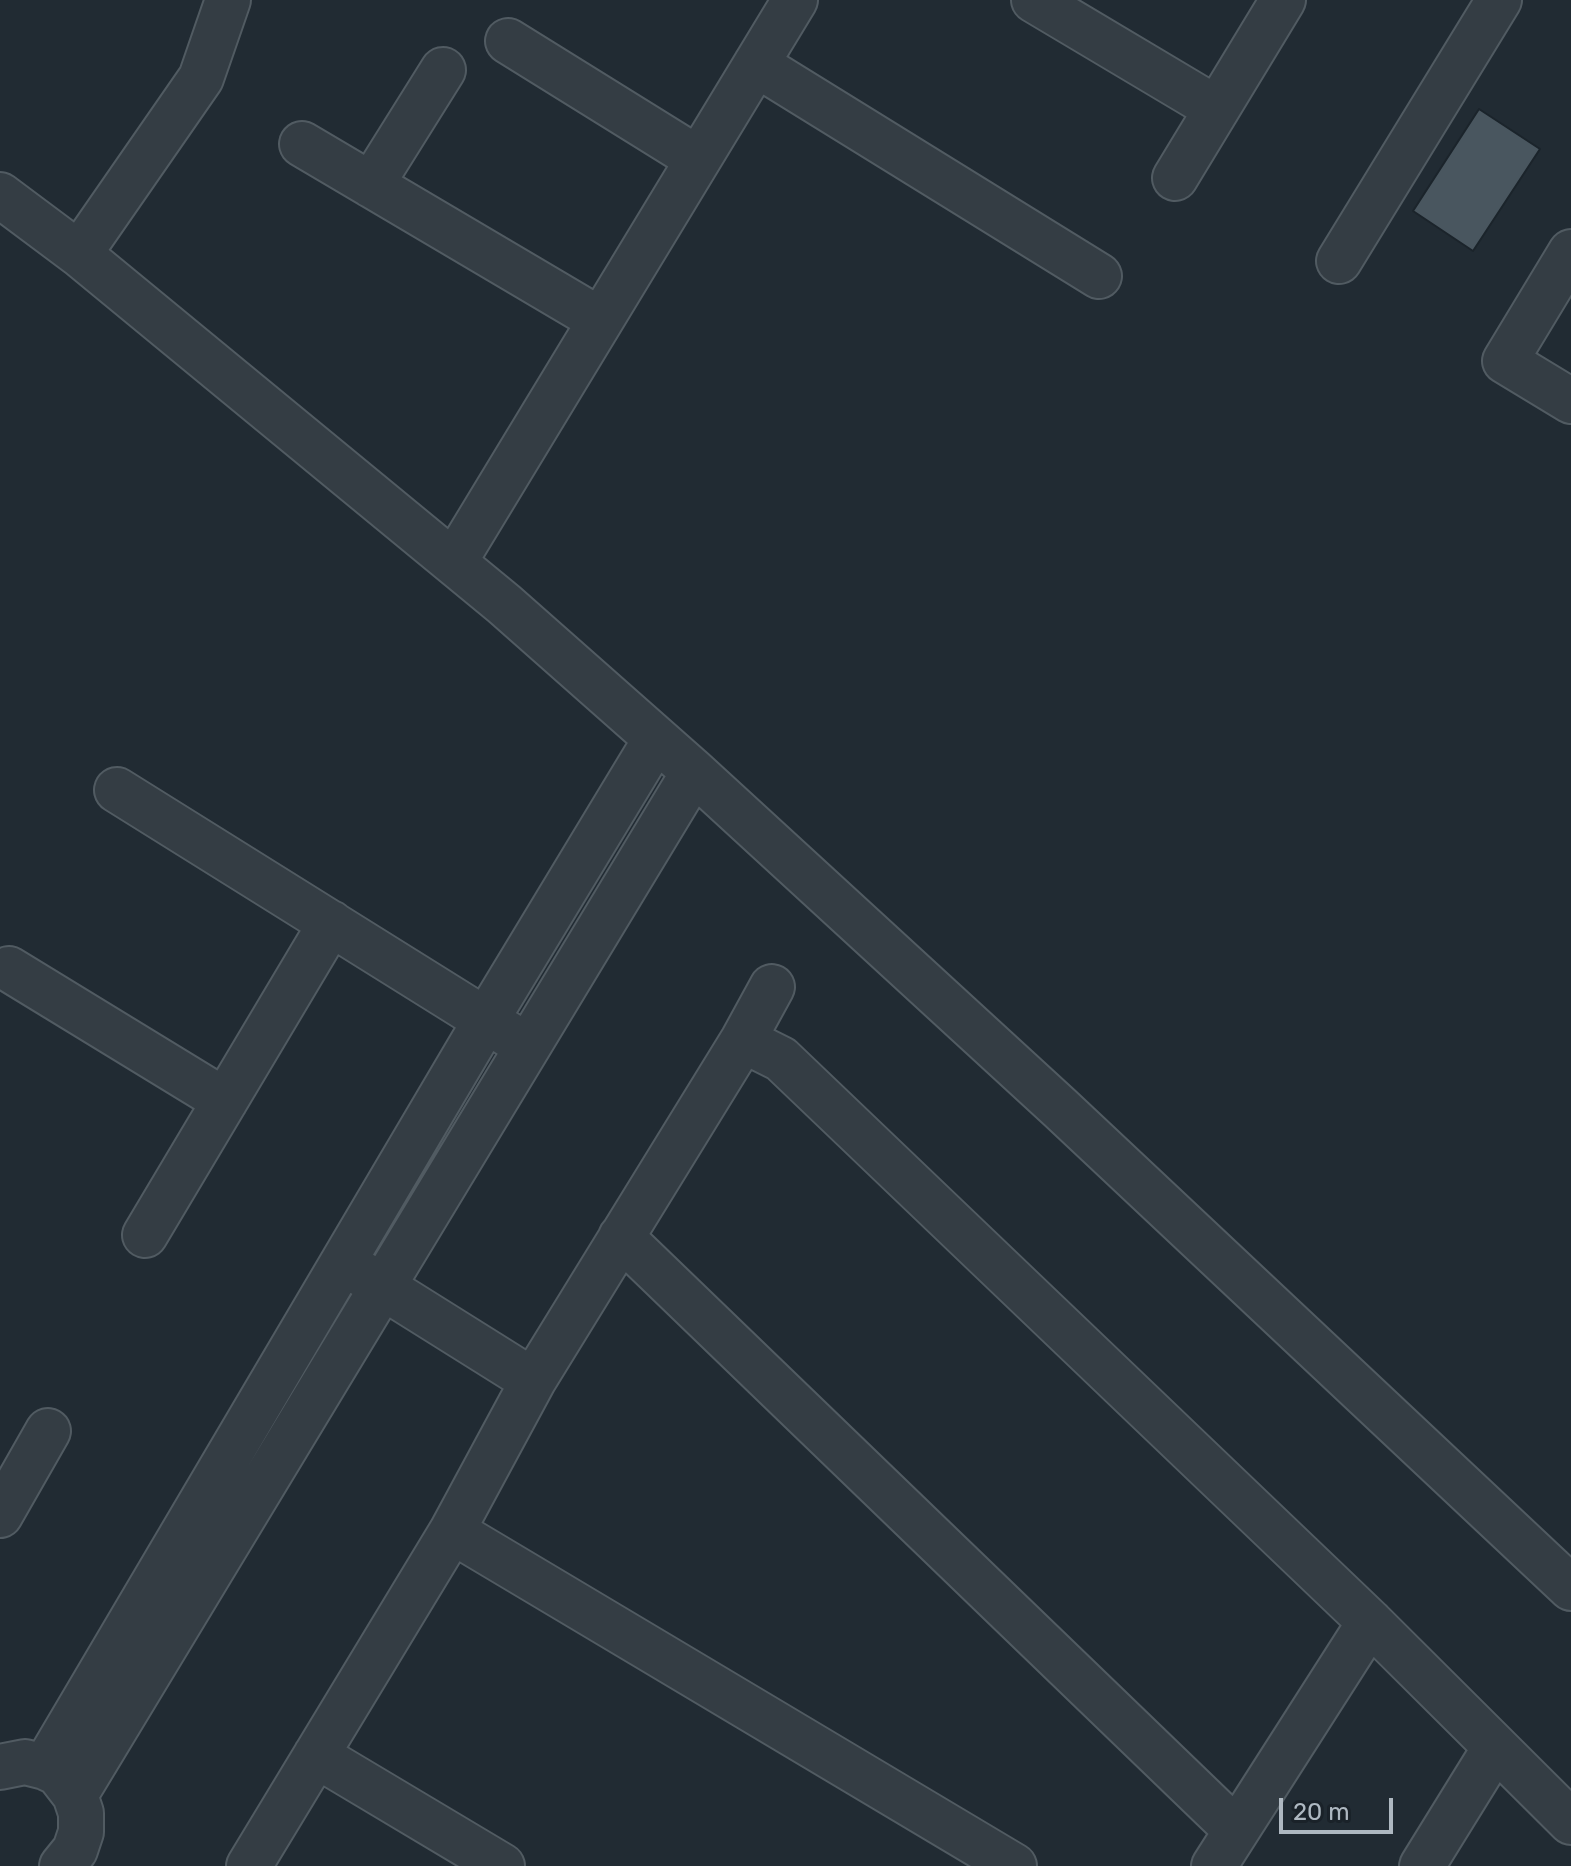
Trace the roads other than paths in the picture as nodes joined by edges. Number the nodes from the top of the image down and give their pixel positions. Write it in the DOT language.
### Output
graph roads {
  1 [pos="228,0"];
  2 [pos="795,0"];
  3 [pos="1034,0"];
  4 [pos="1283,0"];
  5 [pos="1499,0"];
  6 [pos="508,41"];
  7 [pos="756,64"];
  8 [pos="443,70"];
  9 [pos="1217,109"];
  10 [pos="302,144"];
  11 [pos="698,159"];
  12 [pos="1175,178"];
  13 [pos="371,185"];
  14 [pos="0,195"];
  15 [pos="1571,252"];
  16 [pos="79,254"];
  17 [pos="1339,261"];
  18 [pos="1099,276"];
  19 [pos="600,320"];
  20 [pos="1571,401"];
  21 [pos="454,562"];
  22 [pos="656,739"];
  23 [pos="694,772"];
  24 [pos="117,790"];
  25 [pos="331,923"];
  26 [pos="9,969"];
  27 [pos="772,987"];
  28 [pos="486,1020"];
  29 [pos="743,1040"];
  30 [pos="526,1046"];
  31 [pos="225,1101"];
  32 [pos="145,1235"];
  33 [pos="621,1237"];
  34 [pos="343,1263"];
  35 [pos="382,1285"];
  36 [pos="533,1381"];
  37 [pos="48,1431"];
  38 [pos="0,1515"];
  39 [pos="452,1531"];
  40 [pos="1571,1588"];
  41 [pos="1370,1622"];
  42 [pos="1495,1748"];
  43 [pos="316,1755"];
  44 [pos="0,1767"];
  45 [pos="60,1781"];
  46 [pos="1571,1822"];
  47 [pos="1236,1830"];
  48 [pos="79,1861"];
  49 [pos="249,1866"];
  50 [pos="502,1866"];
  51 [pos="1014,1866"];
  52 [pos="1214,1866"];
  53 [pos="1422,1866"];
  1 -- 16 [label="street"];
  2 -- 7 [label="street"];
  3 -- 9 [label="street"];
  4 -- 9 [label="street"];
  5 -- 17 [label="street"];
  6 -- 11 [label="street"];
  7 -- 11 [label="street"];
  7 -- 18 [label="street"];
  8 -- 13 [label="street"];
  9 -- 12 [label="street"];
  10 -- 13 [label="street"];
  11 -- 19 [label="street"];
  13 -- 19 [label="street"];
  14 -- 16 [label="street"];
  15 -- 20 [label="street"];
  16 -- 21 [label="street"];
  19 -- 21 [label="street"];
  21 -- 22 [label="street"];
  22 -- 23 [label="street"];
  22 -- 28 [label="street"];
  23 -- 30 [label="street"];
  23 -- 40 [label="street"];
  24 -- 25 [label="street"];
  25 -- 28 [label="street"];
  25 -- 31 [label="street"];
  26 -- 31 [label="street"];
  27 -- 29 [label="street"];
  28 -- 30 [label="street"];
  28 -- 34 [label="street"];
  29 -- 33 [label="street"];
  29 -- 41 [label="street"];
  30 -- 35 [label="street"];
  31 -- 32 [label="street"];
  33 -- 36 [label="street"];
  33 -- 47 [label="street"];
  34 -- 35 [label="street"];
  34 -- 45 [label="street"];
  35 -- 36 [label="street"];
  35 -- 45 [label="street"];
  36 -- 39 [label="street"];
  37 -- 38 [label="street"];
  39 -- 43 [label="street"];
  39 -- 51 [label="street"];
  41 -- 42 [label="street"];
  41 -- 47 [label="street"];
  42 -- 46 [label="street"];
  42 -- 53 [label="street"];
  43 -- 49 [label="street"];
  43 -- 50 [label="street"];
  44 -- 45 [label="street"];
  45 -- 48 [label="street"];
  47 -- 52 [label="street"];
}
